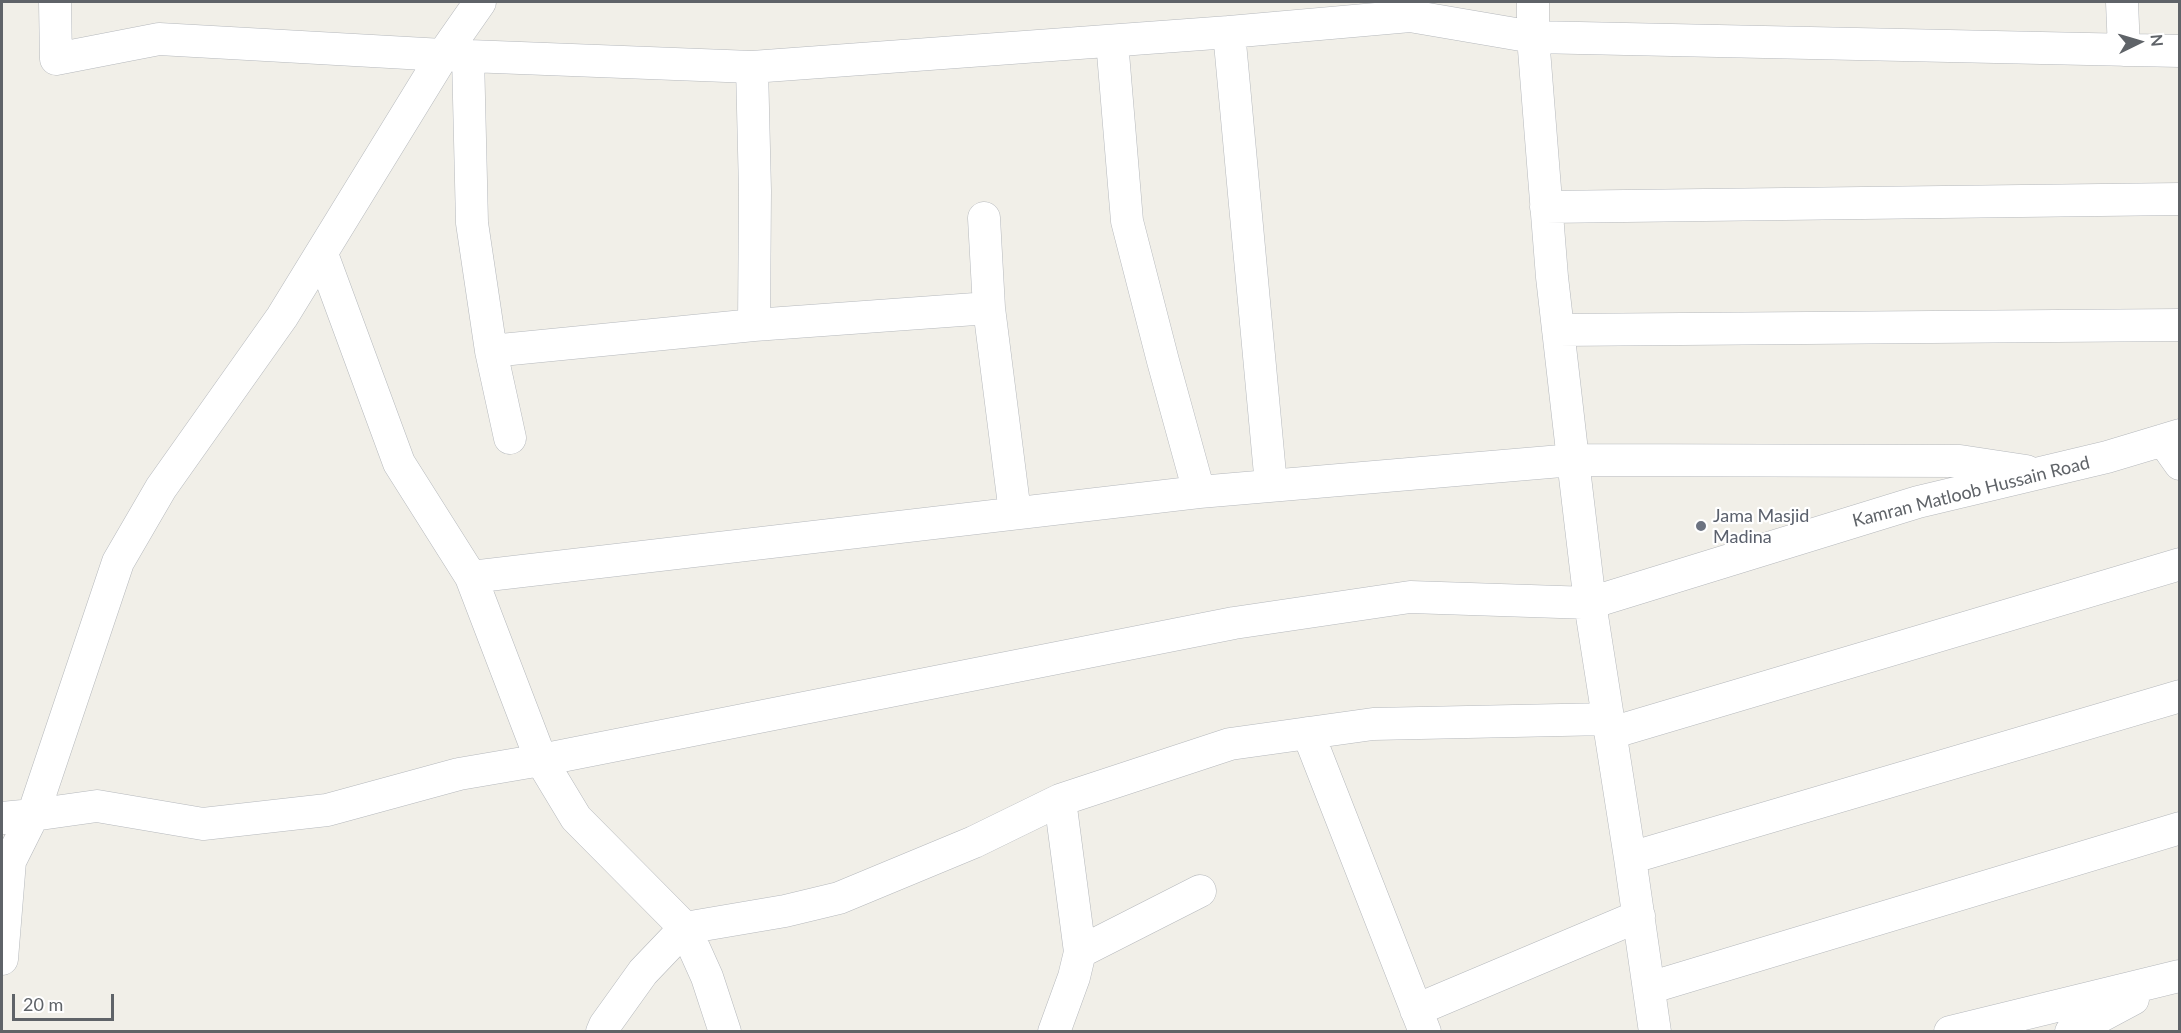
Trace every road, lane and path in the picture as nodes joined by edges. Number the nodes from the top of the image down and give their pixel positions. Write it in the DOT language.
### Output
graph roads {
  1 [pos="54,2"];
  2 [pos="480,2"];
  3 [pos="1533,2"];
  4 [pos="2122,2"];
  5 [pos="1408,9"];
  6 [pos="1229,32"];
  7 [pos="1533,37"];
  8 [pos="1112,40"];
  9 [pos="2124,50"];
  10 [pos="2180,51"];
  11 [pos="456,56"];
  12 [pos="753,67"];
  13 [pos="2180,199"];
  14 [pos="1546,207"];
  15 [pos="984,218"];
  16 [pos="322,254"];
  17 [pos="989,308"];
  18 [pos="754,325"];
  19 [pos="2180,325"];
  20 [pos="1558,330"];
  21 [pos="491,351"];
  22 [pos="510,438"];
  23 [pos="2174,446"];
  24 [pos="1573,460"];
  25 [pos="2041,473"];
  26 [pos="1271,484"];
  27 [pos="1199,492"];
  28 [pos="1015,513"];
  29 [pos="2180,564"];
  30 [pos="471,577"];
  31 [pos="1590,603"];
  32 [pos="2180,696"];
  33 [pos="1610,726"];
  34 [pos="1308,733"];
  35 [pos="541,760"];
  36 [pos="1060,800"];
  37 [pos="33,815"];
  38 [pos="2,818"];
  39 [pos="2180,828"];
  40 [pos="1630,858"];
  41 [pos="1200,891"];
  42 [pos="1639,916"];
  43 [pos="685,928"];
  44 [pos="1080,952"];
  45 [pos="2,959"];
  46 [pos="2179,976"];
  47 [pos="1649,988"];
  48 [pos="1421,1021"];
  49 [pos="602,1032"];
  50 [pos="724,1032"];
  51 [pos="1054,1032"];
  52 [pos="1654,1032"];
  53 [pos="1950,1032"];
  54 [pos="2071,1032"];
  1 -- 11 [label="street"];
  2 -- 11 [label="street"];
  3 -- 7 [label="street"];
  4 -- 9 [label="street"];
  5 -- 6 [label="street"];
  5 -- 7 [label="street"];
  6 -- 8 [label="street"];
  6 -- 26 [label="street"];
  7 -- 9 [label="street"];
  7 -- 14 [label="street"];
  8 -- 12 [label="street"];
  8 -- 27 [label="street"];
  9 -- 10 [label="street"];
  11 -- 12 [label="street"];
  11 -- 16 [label="street"];
  11 -- 21 [label="street"];
  12 -- 18 [label="street"];
  13 -- 14 [label="street"];
  14 -- 20 [label="street"];
  15 -- 17 [label="street"];
  16 -- 30 [label="street"];
  16 -- 37 [label="street"];
  17 -- 18 [label="street"];
  17 -- 28 [label="street"];
  18 -- 21 [label="street"];
  19 -- 20 [label="street"];
  20 -- 24 [label="street"];
  21 -- 22 [label="street"];
  23 -- 25 [label="street, Kamran Matloob Hussain Road"];
  24 -- 25 [label="street"];
  24 -- 26 [label="street"];
  24 -- 31 [label="street"];
  25 -- 31 [label="street, Kamran Matloob Hussain Road"];
  26 -- 27 [label="street"];
  27 -- 28 [label="street"];
  28 -- 30 [label="street"];
  29 -- 33 [label="street"];
  30 -- 35 [label="street"];
  31 -- 33 [label="street"];
  31 -- 35 [label="street, Kamran Matloob Hussain Road"];
  32 -- 40 [label="street"];
  33 -- 34 [label="street"];
  33 -- 40 [label="street"];
  34 -- 36 [label="street"];
  34 -- 48 [label="street"];
  35 -- 37 [label="street, Kamran Matloob Hussain Road"];
  35 -- 43 [label="street"];
  36 -- 43 [label="street"];
  36 -- 44 [label="street"];
  37 -- 38 [label="street, Kamran Matloob Hussain Road"];
  37 -- 45 [label="street"];
  39 -- 47 [label="street"];
  40 -- 42 [label="street"];
  41 -- 44 [label="street"];
  42 -- 47 [label="street"];
  42 -- 48 [label="street"];
  43 -- 49 [label="street"];
  43 -- 50 [label="street"];
  44 -- 51 [label="street"];
  46 -- 53 [label="street"];
  46 -- 54 [label="street"];
  47 -- 52 [label="street"];
}
